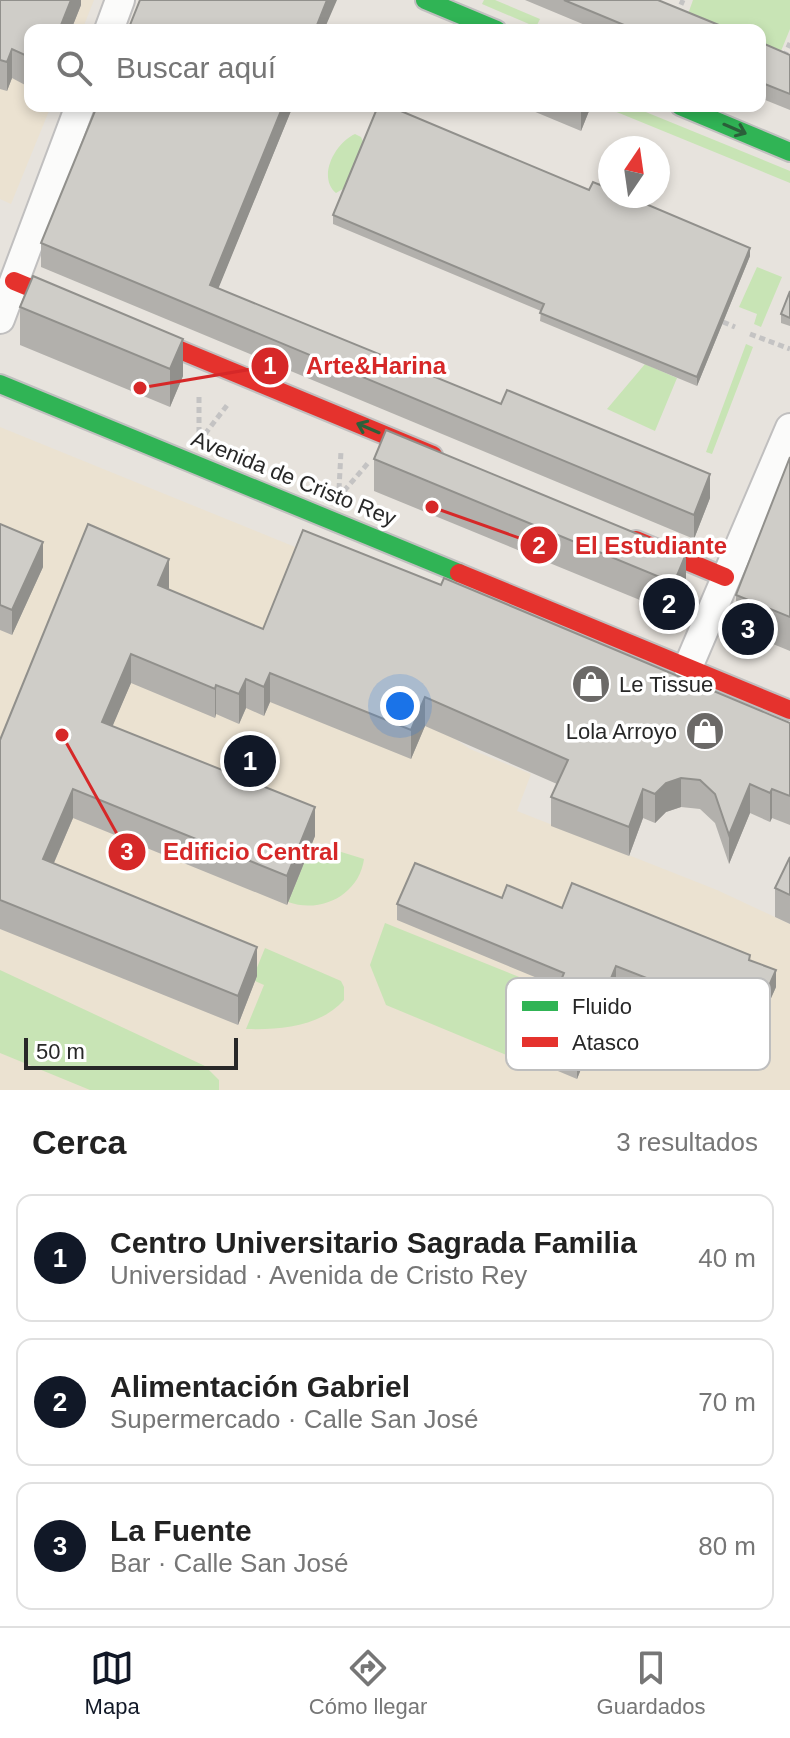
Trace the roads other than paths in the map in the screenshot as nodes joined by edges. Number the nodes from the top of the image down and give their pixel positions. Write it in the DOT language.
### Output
graph roads {
  1 [pos="120,0"];
  2 [pos="429,1"];
  3 [pos="111,24"];
  4 [pos="483,24"];
  5 [pos="78,112"];
  6 [pos="694,112"];
  7 [pos="790,152"];
  8 [pos="14,281"];
  9 [pos="0,319"];
  10 [pos="0,384"];
  11 [pos="790,428"];
  12 [pos="448,462"];
  13 [pos="624,535"];
  14 [pos="725,577"];
  15 [pos="688,667"];
  16 [pos="790,710"];
  1 -- 3 [label="street"];
  2 -- 4 [label="street"];
  5 -- 8 [label="street"];
  6 -- 7 [label="street, one-way"];
  8 -- 9 [label="street"];
  12 -- 8 [label="street, one-way"];
  10 -- 15 [label="street, Avenida de Cristo Rey"];
  11 -- 14 [label="street"];
  13 -- 14 [label="street"];
  14 -- 15 [label="street"];
  15 -- 16 [label="street, Avenida de Cristo Rey"];
}
